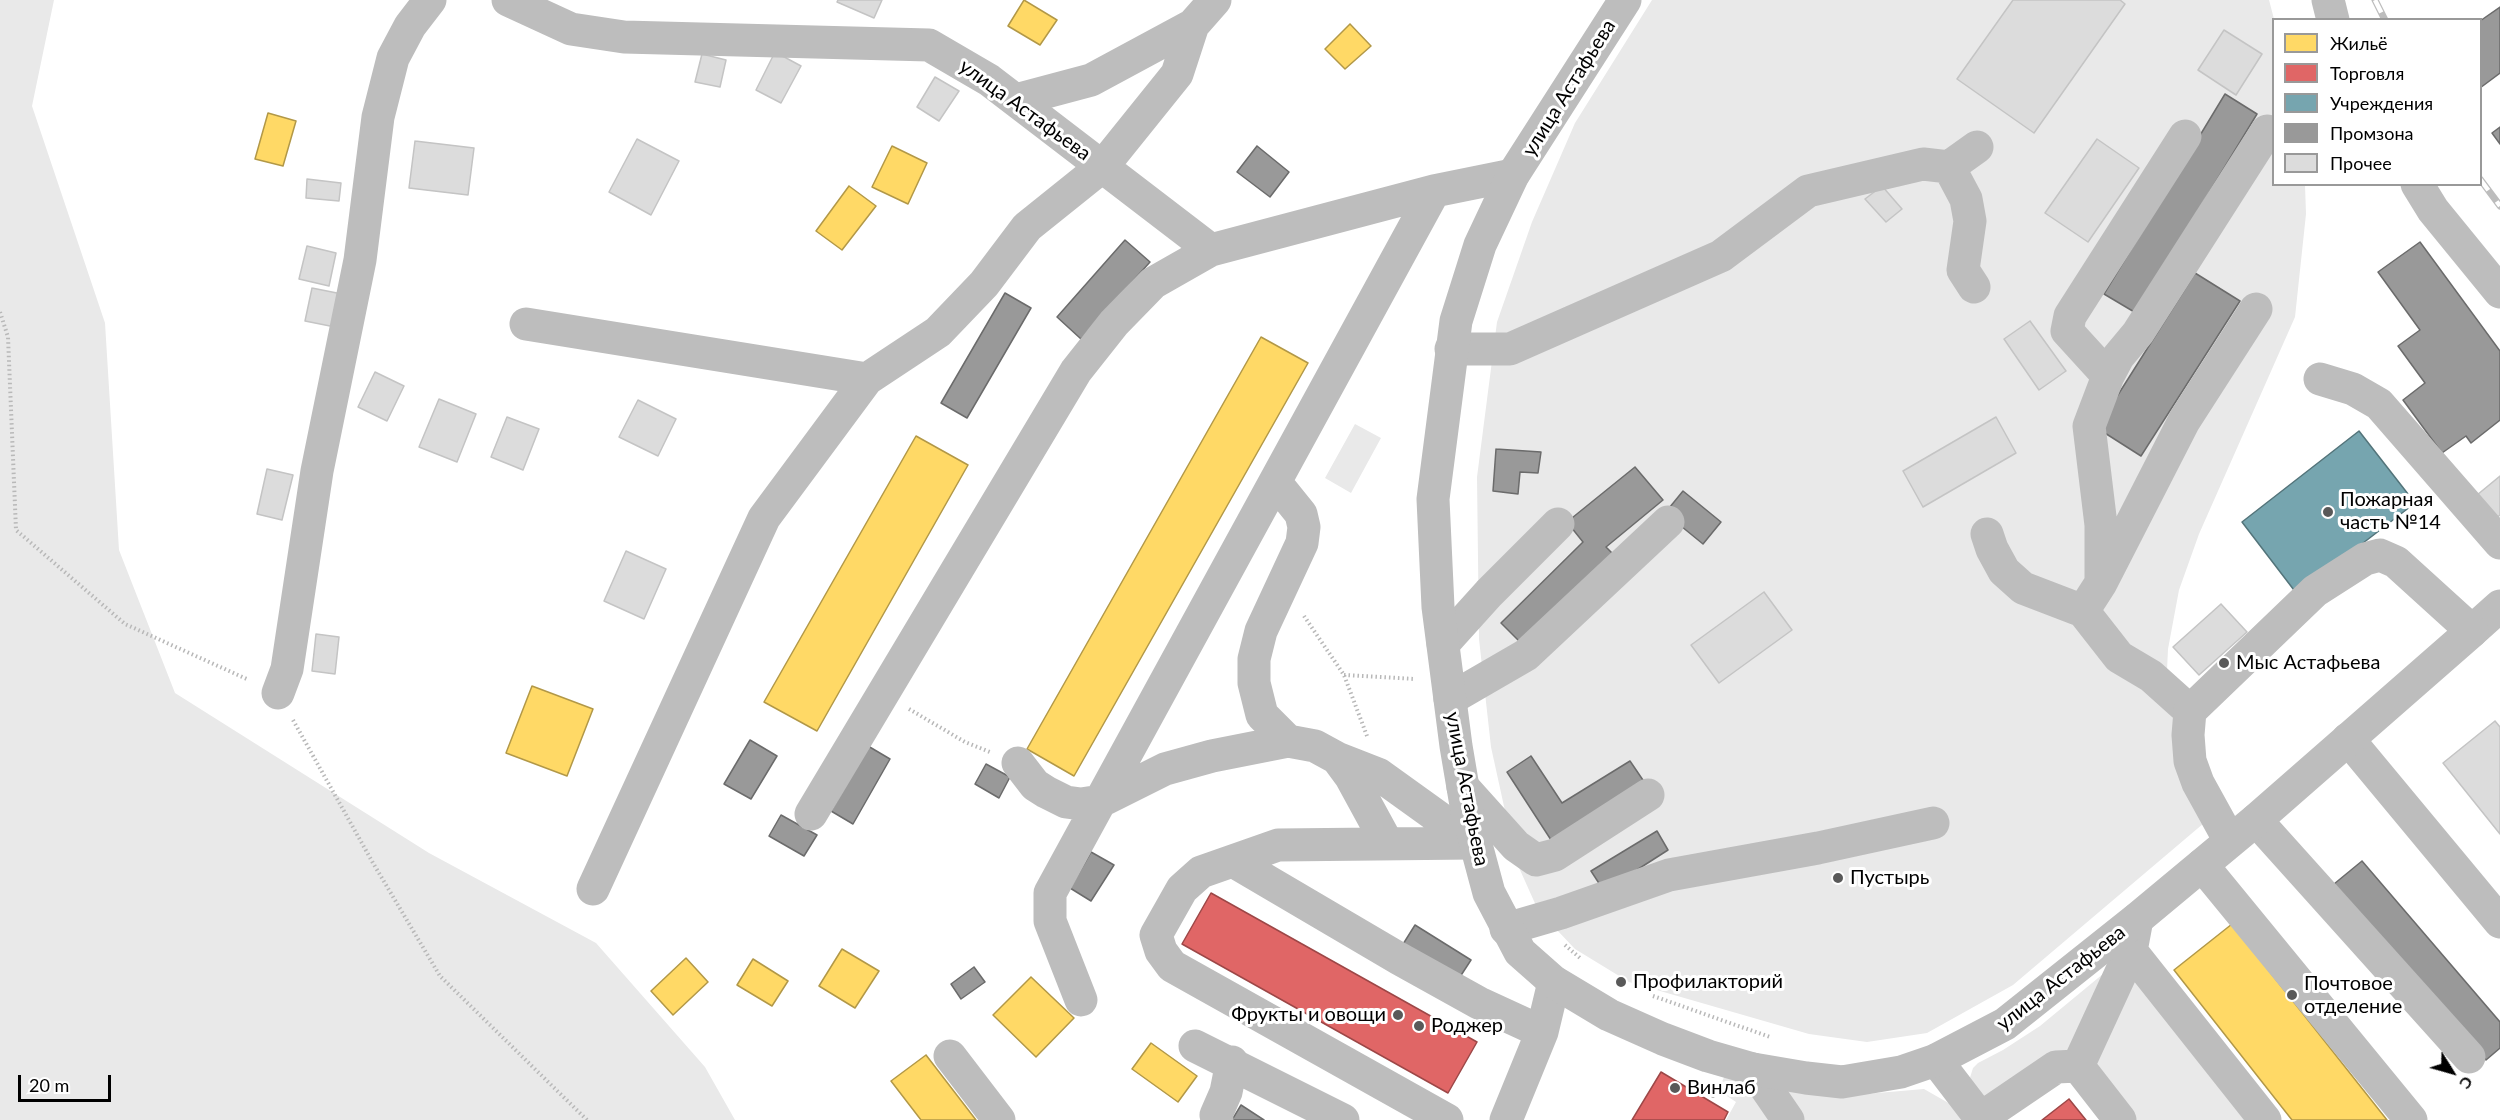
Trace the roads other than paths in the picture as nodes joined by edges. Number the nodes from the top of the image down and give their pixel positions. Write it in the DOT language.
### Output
graph roads {
  1 [pos="430,0"];
  2 [pos="508,0"];
  3 [pos="1215,0"];
  4 [pos="1625,0"];
  5 [pos="2328,0"];
  6 [pos="2332,18"];
  7 [pos="1193,25"];
  8 [pos="1016,100"];
  9 [pos="2267,130"];
  10 [pos="2185,136"];
  11 [pos="1977,147"];
  12 [pos="1103,166"];
  13 [pos="1949,167"];
  14 [pos="1513,175"];
  15 [pos="2419,186"];
  16 [pos="1434,191"];
  17 [pos="1211,250"];
  18 [pos="1974,287"];
  19 [pos="2500,292"];
  20 [pos="2256,309"];
  21 [pos="526,324"];
  22 [pos="1451,349"];
  23 [pos="2108,376"];
  24 [pos="867,379"];
  25 [pos="2320,379"];
  26 [pos="1276,483"];
  27 [pos="1668,522"];
  28 [pos="1558,524"];
  29 [pos="1987,534"];
  30 [pos="2500,543"];
  31 [pos="2101,583"];
  32 [pos="2500,606"];
  33 [pos="2083,611"];
  34 [pos="2472,631"];
  35 [pos="1443,644"];
  36 [pos="1449,690"];
  37 [pos="278,693"];
  38 [pos="2190,711"];
  39 [pos="2348,739"];
  40 [pos="1288,741"];
  41 [pos="1337,758"];
  42 [pos="1018,763"];
  43 [pos="1463,787"];
  44 [pos="1648,795"];
  45 [pos="1101,801"];
  46 [pos="811,814"];
  47 [pos="2256,820"];
  48 [pos="1933,823"];
  49 [pos="2230,841"];
  50 [pos="1387,843"];
  51 [pos="1474,843"];
  52 [pos="1233,861"];
  53 [pos="2202,865"];
  54 [pos="593,890"];
  55 [pos="2137,919"];
  56 [pos="2500,922"];
  57 [pos="1506,929"];
  58 [pos="2131,951"];
  59 [pos="1545,975"];
  60 [pos="1081,1000"];
  61 [pos="1542,1032"];
  62 [pos="1196,1046"];
  63 [pos="950,1056"];
  64 [pos="2469,1057"];
  65 [pos="1936,1060"];
  66 [pos="1232,1062"];
  67 [pos="2078,1066"];
  68 [pos="1753,1069"];
  69 [pos="1982,1119"];
  70 [pos="999,1120"];
  71 [pos="1217,1120"];
  72 [pos="1343,1120"];
  73 [pos="1447,1120"];
  74 [pos="1506,1120"];
  75 [pos="1788,1120"];
  76 [pos="2120,1120"];
  77 [pos="2265,1120"];
  78 [pos="2411,1120"];
  1 -- 37 [label="street"];
  2 -- 8 [label="street, улица Астафьева"];
  3 -- 7 [label="street"];
  4 -- 14 [label="street, улица Астафьева"];
  5 -- 6 [label="street"];
  7 -- 8 [label="street"];
  7 -- 12 [label="street"];
  8 -- 12 [label="street, улица Астафьева"];
  9 -- 23 [label="street"];
  10 -- 23 [label="street"];
  11 -- 13 [label="street"];
  12 -- 17 [label="street, улица Астафьева"];
  12 -- 24 [label="street"];
  13 -- 18 [label="street"];
  13 -- 22 [label="street"];
  14 -- 16 [label="street, улица Астафьева"];
  14 -- 22 [label="street, улица Астафьева"];
  15 -- 19 [label="street"];
  16 -- 17 [label="street, улица Астафьева"];
  16 -- 26 [label="street"];
  17 -- 46 [label="street"];
  20 -- 31 [label="street"];
  21 -- 24 [label="street"];
  22 -- 35 [label="street, улица Астафьева"];
  23 -- 31 [label="street"];
  24 -- 54 [label="street"];
  25 -- 30 [label="street"];
  26 -- 40 [label="street"];
  26 -- 45 [label="street"];
  27 -- 36 [label="street"];
  28 -- 35 [label="street"];
  29 -- 33 [label="street"];
  31 -- 33 [label="street"];
  32 -- 34 [label="street, улица Астафьева"];
  33 -- 38 [label="street"];
  34 -- 38 [label="street"];
  34 -- 39 [label="street, улица Астафьева"];
  35 -- 36 [label="street, улица Астафьева"];
  36 -- 43 [label="street, улица Астафьева"];
  38 -- 49 [label="street"];
  39 -- 47 [label="street, улица Астафьева"];
  39 -- 56 [label="street"];
  40 -- 41 [label="street"];
  40 -- 45 [label="street"];
  41 -- 50 [label="street"];
  41 -- 51 [label="street"];
  42 -- 45 [label="street"];
  43 -- 44 [label="street"];
  43 -- 51 [label="street, улица Астафьева"];
  45 -- 60 [label="street"];
  47 -- 49 [label="street, улица Астафьева"];
  47 -- 64 [label="street"];
  48 -- 57 [label="street"];
  49 -- 53 [label="street, улица Астафьева"];
  50 -- 51 [label="street"];
  50 -- 52 [label="street"];
  51 -- 57 [label="street, улица Астафьева"];
  52 -- 61 [label="street"];
  52 -- 73 [label="street"];
  53 -- 55 [label="street, улица Астафьева"];
  53 -- 78 [label="street"];
  55 -- 58 [label="street"];
  55 -- 65 [label="street, улица Астафьева"];
  57 -- 59 [label="street, улица Астафьева"];
  58 -- 67 [label="street"];
  58 -- 77 [label="street"];
  59 -- 61 [label="street"];
  59 -- 68 [label="street, улица Астафьева"];
  61 -- 74 [label="street"];
  62 -- 66 [label="street"];
  63 -- 70 [label="street"];
  65 -- 68 [label="street, улица Астафьева"];
  65 -- 69 [label="street"];
  66 -- 71 [label="street"];
  66 -- 72 [label="street"];
  67 -- 69 [label="street"];
  67 -- 76 [label="street"];
  68 -- 75 [label="street"];
}
